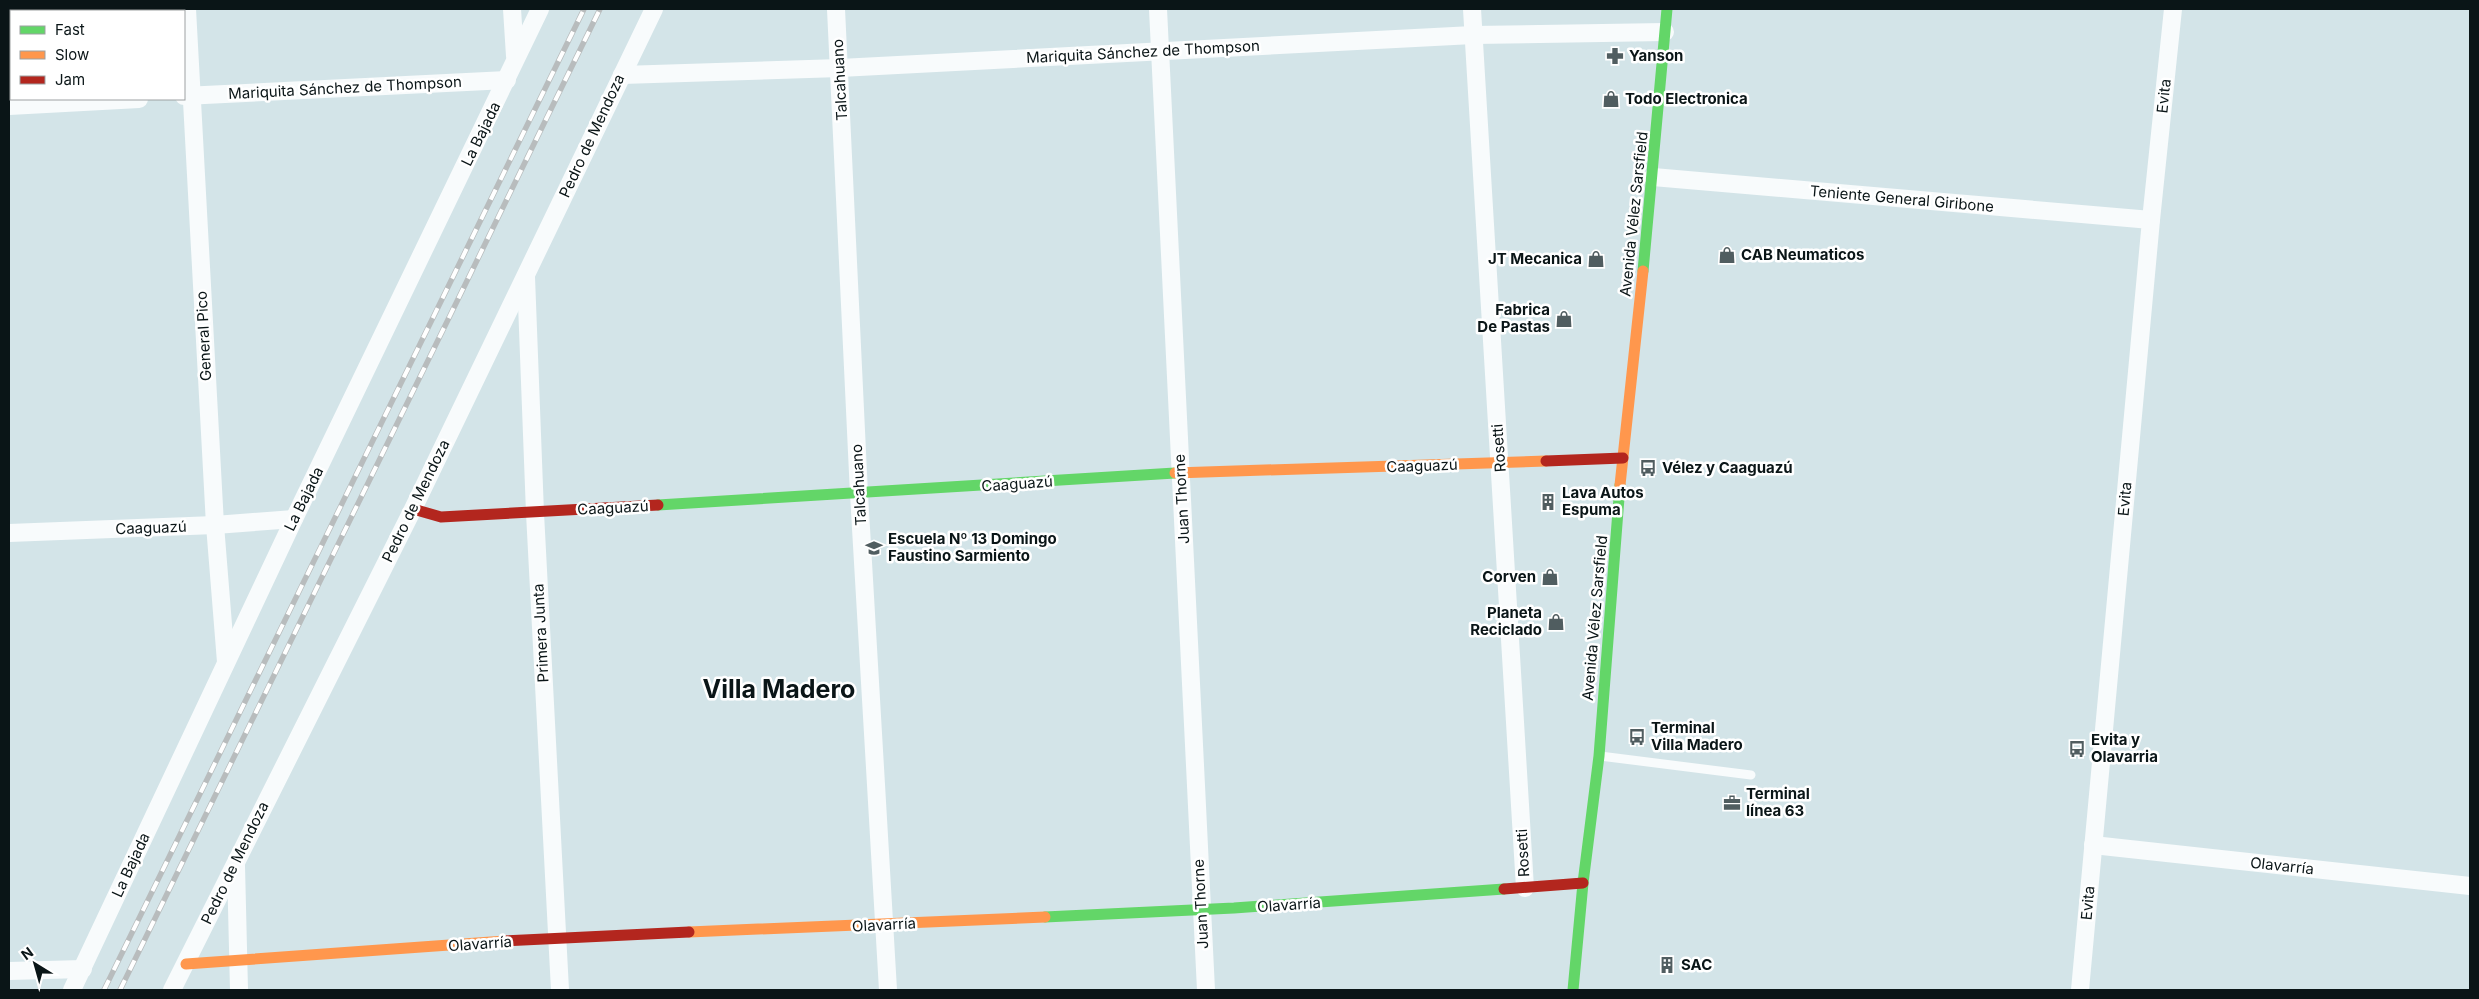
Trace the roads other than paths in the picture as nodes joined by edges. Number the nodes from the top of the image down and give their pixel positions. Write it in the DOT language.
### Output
graph roads {
  1 [pos="187,9"];
  2 [pos="512,9"];
  3 [pos="540,9"];
  4 [pos="654,9"];
  5 [pos="836,9"];
  6 [pos="1158,9"];
  7 [pos="1472,9"];
  8 [pos="1667,9"];
  9 [pos="2173,9"];
  10 [pos="1665,32"];
  11 [pos="1473,35"];
  12 [pos="1160,50"];
  13 [pos="515,58"];
  14 [pos="840,68"];
  15 [pos="622,75"];
  16 [pos="507,80"];
  17 [pos="187,96"];
  18 [pos="120,100"];
  19 [pos="9,106"];
  20 [pos="1653,177"];
  21 [pos="2151,220"];
  22 [pos="526,275"];
  23 [pos="1623,458"];
  24 [pos="1500,463"];
  25 [pos="1181,473"];
  26 [pos="859,494"];
  27 [pos="413,509"];
  28 [pos="535,513"];
  29 [pos="294,519"];
  30 [pos="215,525"];
  31 [pos="9,533"];
  32 [pos="226,663"];
  33 [pos="1599,756"];
  34 [pos="1751,775"];
  35 [pos="2093,845"];
  36 [pos="236,861"];
  37 [pos="1583,883"];
  38 [pos="2470,886"];
  39 [pos="1525,888"];
  40 [pos="1201,911"];
  41 [pos="885,926"];
  42 [pos="558,939"];
  43 [pos="238,959"];
  44 [pos="186,964"];
  45 [pos="83,970"];
  46 [pos="9,971"];
  47 [pos="72,990"];
  48 [pos="172,990"];
  49 [pos="239,990"];
  50 [pos="560,990"];
  51 [pos="888,990"];
  52 [pos="1206,990"];
  53 [pos="1573,990"];
  54 [pos="2080,990"];
  1 -- 17 [label="street, General Pico"];
  2 -- 13 [label="street"];
  3 -- 13 [label="street, La Bajada"];
  4 -- 15 [label="street, Pedro de Mendoza"];
  5 -- 14 [label="street, Talcahuano"];
  6 -- 12 [label="street, Juan Thorne"];
  7 -- 11 [label="street, Rosetti"];
  8 -- 10 [label="street, Avenida Vélez Sarsfield"];
  9 -- 21 [label="street, Evita"];
  10 -- 11 [label="street, Mariquita Sánchez de Thompson"];
  10 -- 20 [label="street, Avenida Vélez Sarsfield"];
  11 -- 12 [label="street, Mariquita Sánchez de Thompson"];
  11 -- 24 [label="street, Rosetti"];
  12 -- 14 [label="street, Mariquita Sánchez de Thompson"];
  12 -- 25 [label="street, Juan Thorne"];
  13 -- 16 [label="street, La Bajada"];
  14 -- 15 [label="street, Mariquita Sánchez de Thompson"];
  14 -- 26 [label="street, Talcahuano"];
  15 -- 22 [label="street, Pedro de Mendoza"];
  16 -- 17 [label="street, Mariquita Sánchez de Thompson"];
  16 -- 29 [label="street, La Bajada"];
  17 -- 30 [label="street, General Pico"];
  18 -- 19 [label="street"];
  20 -- 21 [label="street, Teniente General Giribone"];
  20 -- 23 [label="street, Avenida Vélez Sarsfield"];
  21 -- 35 [label="street, Evita"];
  22 -- 27 [label="street, Pedro de Mendoza"];
  22 -- 28 [label="street, Primera Junta"];
  23 -- 24 [label="street, Caaguazú"];
  23 -- 33 [label="street, Avenida Vélez Sarsfield"];
  24 -- 25 [label="street, Caaguazú"];
  24 -- 39 [label="street, Rosetti"];
  25 -- 26 [label="street, Caaguazú"];
  25 -- 40 [label="street, Juan Thorne"];
  26 -- 28 [label="street, Caaguazú"];
  26 -- 41 [label="street, Talcahuano"];
  27 -- 28 [label="street, Caaguazú"];
  27 -- 36 [label="street, Pedro de Mendoza"];
  28 -- 42 [label="street, Primera Junta"];
  29 -- 30 [label="street, Caaguazú"];
  29 -- 32 [label="street, La Bajada"];
  30 -- 31 [label="street, Caaguazú"];
  30 -- 32 [label="street, General Pico"];
  32 -- 45 [label="street, La Bajada"];
  33 -- 34 [label="lane"];
  33 -- 37 [label="street, Avenida Vélez Sarsfield"];
  35 -- 38 [label="street, Olavarría"];
  35 -- 54 [label="street, Evita"];
  36 -- 43 [label="street"];
  36 -- 44 [label="street, Pedro de Mendoza"];
  37 -- 39 [label="street, Olavarría"];
  37 -- 53 [label="street, Avenida Vélez Sarsfield"];
  39 -- 40 [label="street, Olavarría"];
  40 -- 41 [label="street, Olavarría"];
  40 -- 52 [label="street, Juan Thorne"];
  41 -- 42 [label="street, Olavarría"];
  41 -- 51 [label="street, Talcahuano"];
  42 -- 43 [label="street, Olavarría"];
  42 -- 50 [label="street, Primera Junta"];
  43 -- 44 [label="street, Olavarría"];
  43 -- 49 [label="street"];
  44 -- 48 [label="street, Pedro de Mendoza"];
  45 -- 46 [label="street"];
  45 -- 47 [label="street, La Bajada"];
}
